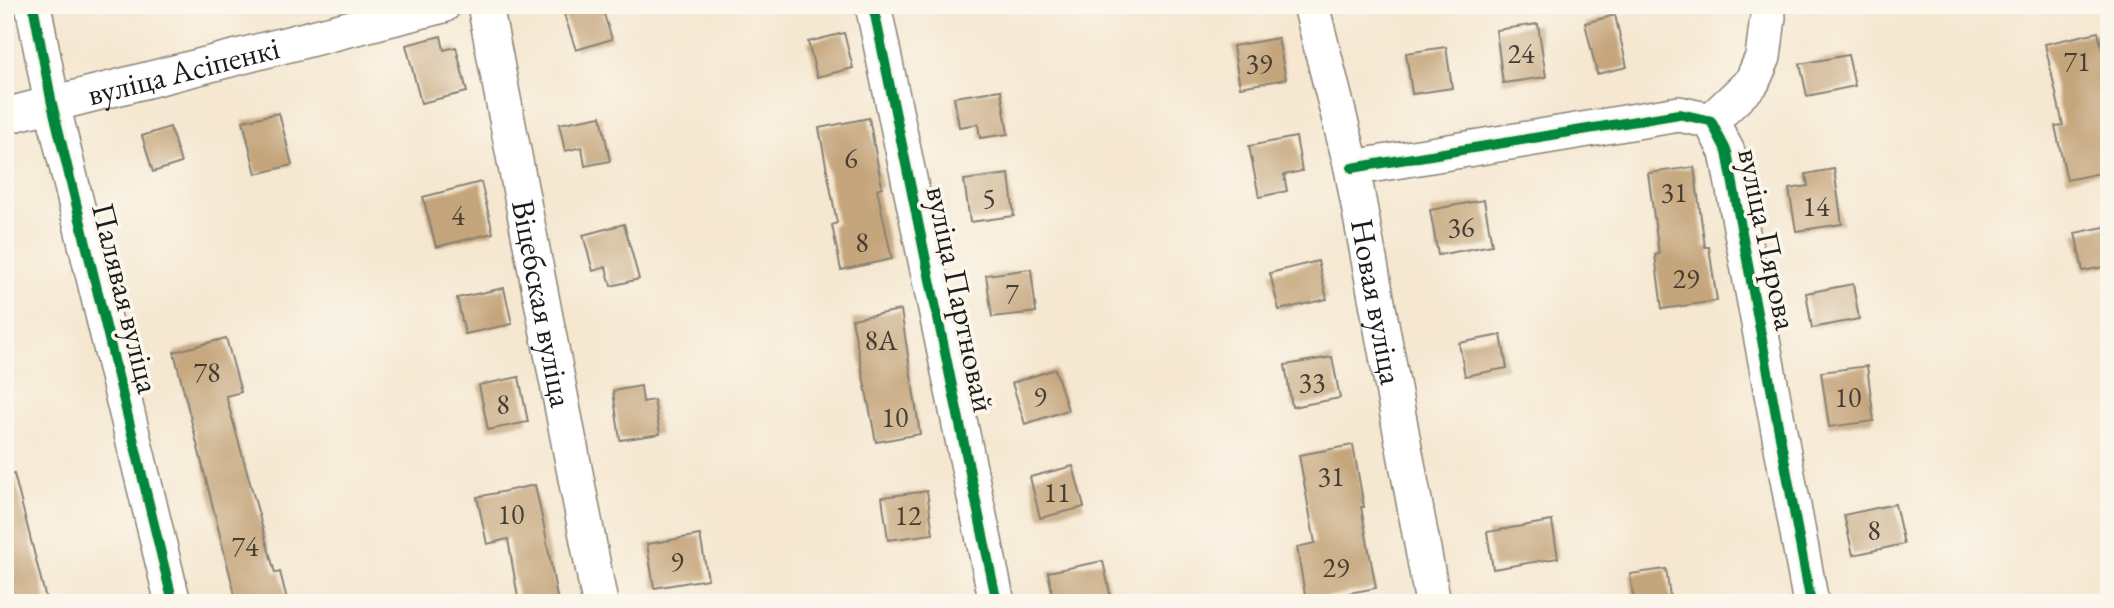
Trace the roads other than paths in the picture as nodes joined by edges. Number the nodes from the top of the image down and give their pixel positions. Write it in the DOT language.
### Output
graph roads {
  1 [pos="33,5"];
  2 [pos="443,5"];
  3 [pos="485,5"];
  4 [pos="873,5"];
  5 [pos="1311,5"];
  6 [pos="1768,17"];
  7 [pos="52,104"];
  8 [pos="5,116"];
  9 [pos="1711,121"];
  10 [pos="1352,168"];
  11 [pos="173,603"];
  12 [pos="600,603"];
  13 [pos="997,603"];
  14 [pos="1433,603"];
  15 [pos="1811,603"];
  1 -- 7 [label="street, Палявая вуліца"];
  2 -- 7 [label="street, вуліца Асіпенкі"];
  3 -- 12 [label="street, Віцебская вуліца"];
  4 -- 13 [label="street, вуліца Партновай"];
  5 -- 10 [label="street, Новая вуліца"];
  6 -- 9 [label="street"];
  7 -- 8 [label="street, вуліца Асіпенкі"];
  7 -- 11 [label="street, Палявая вуліца"];
  9 -- 10 [label="street, вуліца Пярова"];
  9 -- 15 [label="street, вуліца Пярова"];
  10 -- 14 [label="street, Новая вуліца"];
}
